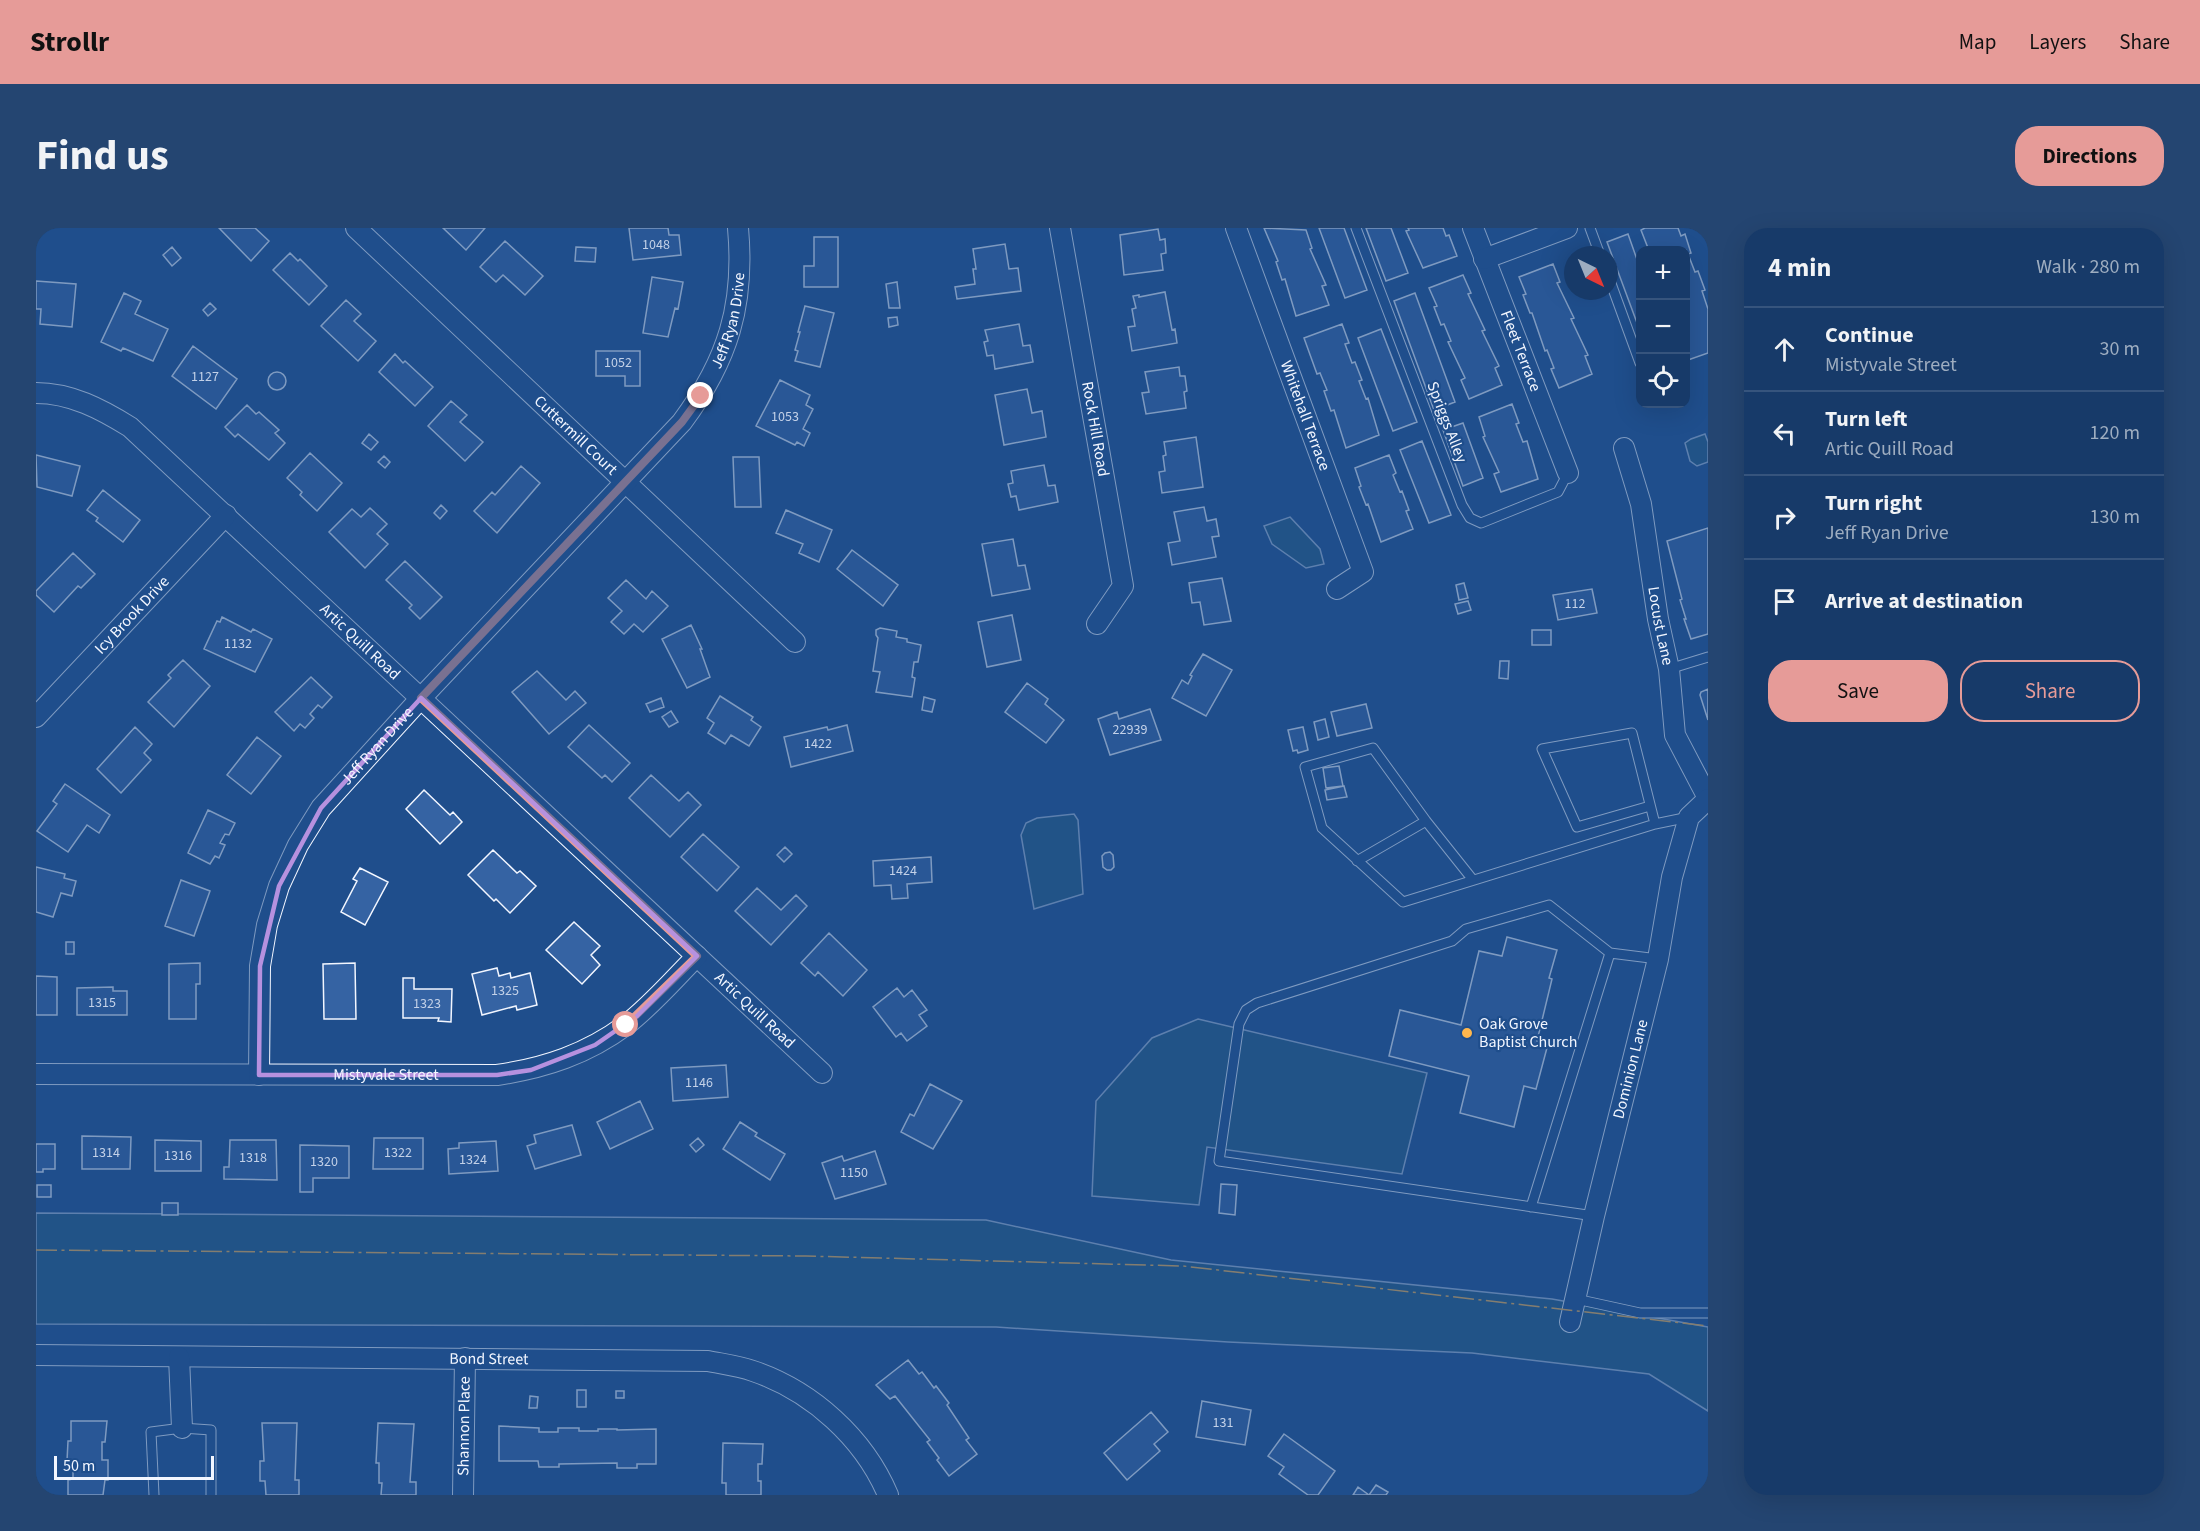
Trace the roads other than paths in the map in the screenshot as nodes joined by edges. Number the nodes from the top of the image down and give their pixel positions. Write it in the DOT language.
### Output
graph roads {
  1 [pos="356,228"];
  2 [pos="738,228"];
  3 [pos="1060,228"];
  4 [pos="1236,228"];
  5 [pos="1356,228"];
  6 [pos="1473,228"];
  7 [pos="1566,228"];
  8 [pos="1590,228"];
  9 [pos="1597,246"];
  10 [pos="1484,259"];
  11 [pos="1617,300"];
  12 [pos="1638,354"];
  13 [pos="36,393"];
  14 [pos="1624,448"];
  15 [pos="1568,473"];
  16 [pos="625,482"];
  17 [pos="226,515"];
  18 [pos="1337,589"];
  19 [pos="1097,624"];
  20 [pos="795,642"];
  21 [pos="1708,657"];
  22 [pos="1669,669"];
  23 [pos="421,698"];
  24 [pos="36,717"];
  25 [pos="1708,799"];
  26 [pos="1650,806"];
  27 [pos="1689,817"];
  28 [pos="1426,821"];
  29 [pos="1655,824"];
  30 [pos="1357,861"];
  31 [pos="1473,880"];
  32 [pos="1610,953"];
  33 [pos="697,956"];
  34 [pos="1658,959"];
  35 [pos="822,1073"];
  36 [pos="36,1074"];
  37 [pos="259,1075"];
  38 [pos="1531,1207"];
  39 [pos="1594,1216"];
  40 [pos="1576,1299"];
  41 [pos="1708,1313"];
  42 [pos="1570,1322"];
  43 [pos="36,1355"];
  44 [pos="179,1357"];
  45 [pos="465,1358"];
  46 [pos="182,1428"];
  47 [pos="154,1495"];
  48 [pos="211,1495"];
  49 [pos="463,1495"];
  50 [pos="888,1495"];
  1 -- 16 [label="street, Cuttermill Court"];
  2 -- 16 [label="street, Jeff Ryan Drive"];
  3 -- 19 [label="street, Rock Hill Road"];
  4 -- 18 [label="street, Whitehall Terrace"];
  5 -- 15 [label="lane, Spriggs Alley"];
  6 -- 10 [label="street, Fleet Terrace"];
  7 -- 10 [label="street"];
  8 -- 9 [label="lane"];
  10 -- 15 [label="street, Fleet Terrace"];
  11 -- 12 [label="lane"];
  13 -- 17 [label="street, Artic Quill Road"];
  14 -- 22 [label="street, Locust Lane"];
  16 -- 20 [label="street, Cuttermill Court"];
  16 -- 23 [label="street, Jeff Ryan Drive"];
  17 -- 23 [label="street, Artic Quill Road"];
  17 -- 24 [label="street, Icy Brook Drive"];
  21 -- 22 [label="lane"];
  22 -- 25 [label="street, Locust Lane"];
  23 -- 33 [label="street, Artic Quill Road"];
  23 -- 37 [label="street, Jeff Ryan Drive"];
  25 -- 27 [label="street"];
  26 -- 26 [label="lane"];
  26 -- 29 [label="lane"];
  27 -- 29 [label="lane"];
  27 -- 34 [label="street, Dominion Lane"];
  28 -- 30 [label="lane"];
  28 -- 30 [label="lane"];
  28 -- 31 [label="lane"];
  29 -- 31 [label="lane"];
  30 -- 31 [label="lane"];
  32 -- 34 [label="lane"];
  32 -- 38 [label="lane"];
  32 -- 38 [label="lane"];
  33 -- 35 [label="street, Artic Quill Road"];
  33 -- 37 [label="street, Mistyvale Street"];
  34 -- 39 [label="street, Dominion Lane"];
  36 -- 37 [label="street, Mistyvale Street"];
  38 -- 39 [label="lane"];
  39 -- 40 [label="street, Dominion Lane"];
  40 -- 41 [label="lane"];
  40 -- 42 [label="street, Dominion Lane"];
  43 -- 44 [label="street, Bond Street"];
  44 -- 45 [label="street, Bond Street"];
  44 -- 46 [label="street"];
  45 -- 49 [label="street, Shannon Place"];
  45 -- 50 [label="street, Bond Street"];
  46 -- 47 [label="lane"];
  46 -- 48 [label="lane"];
}
